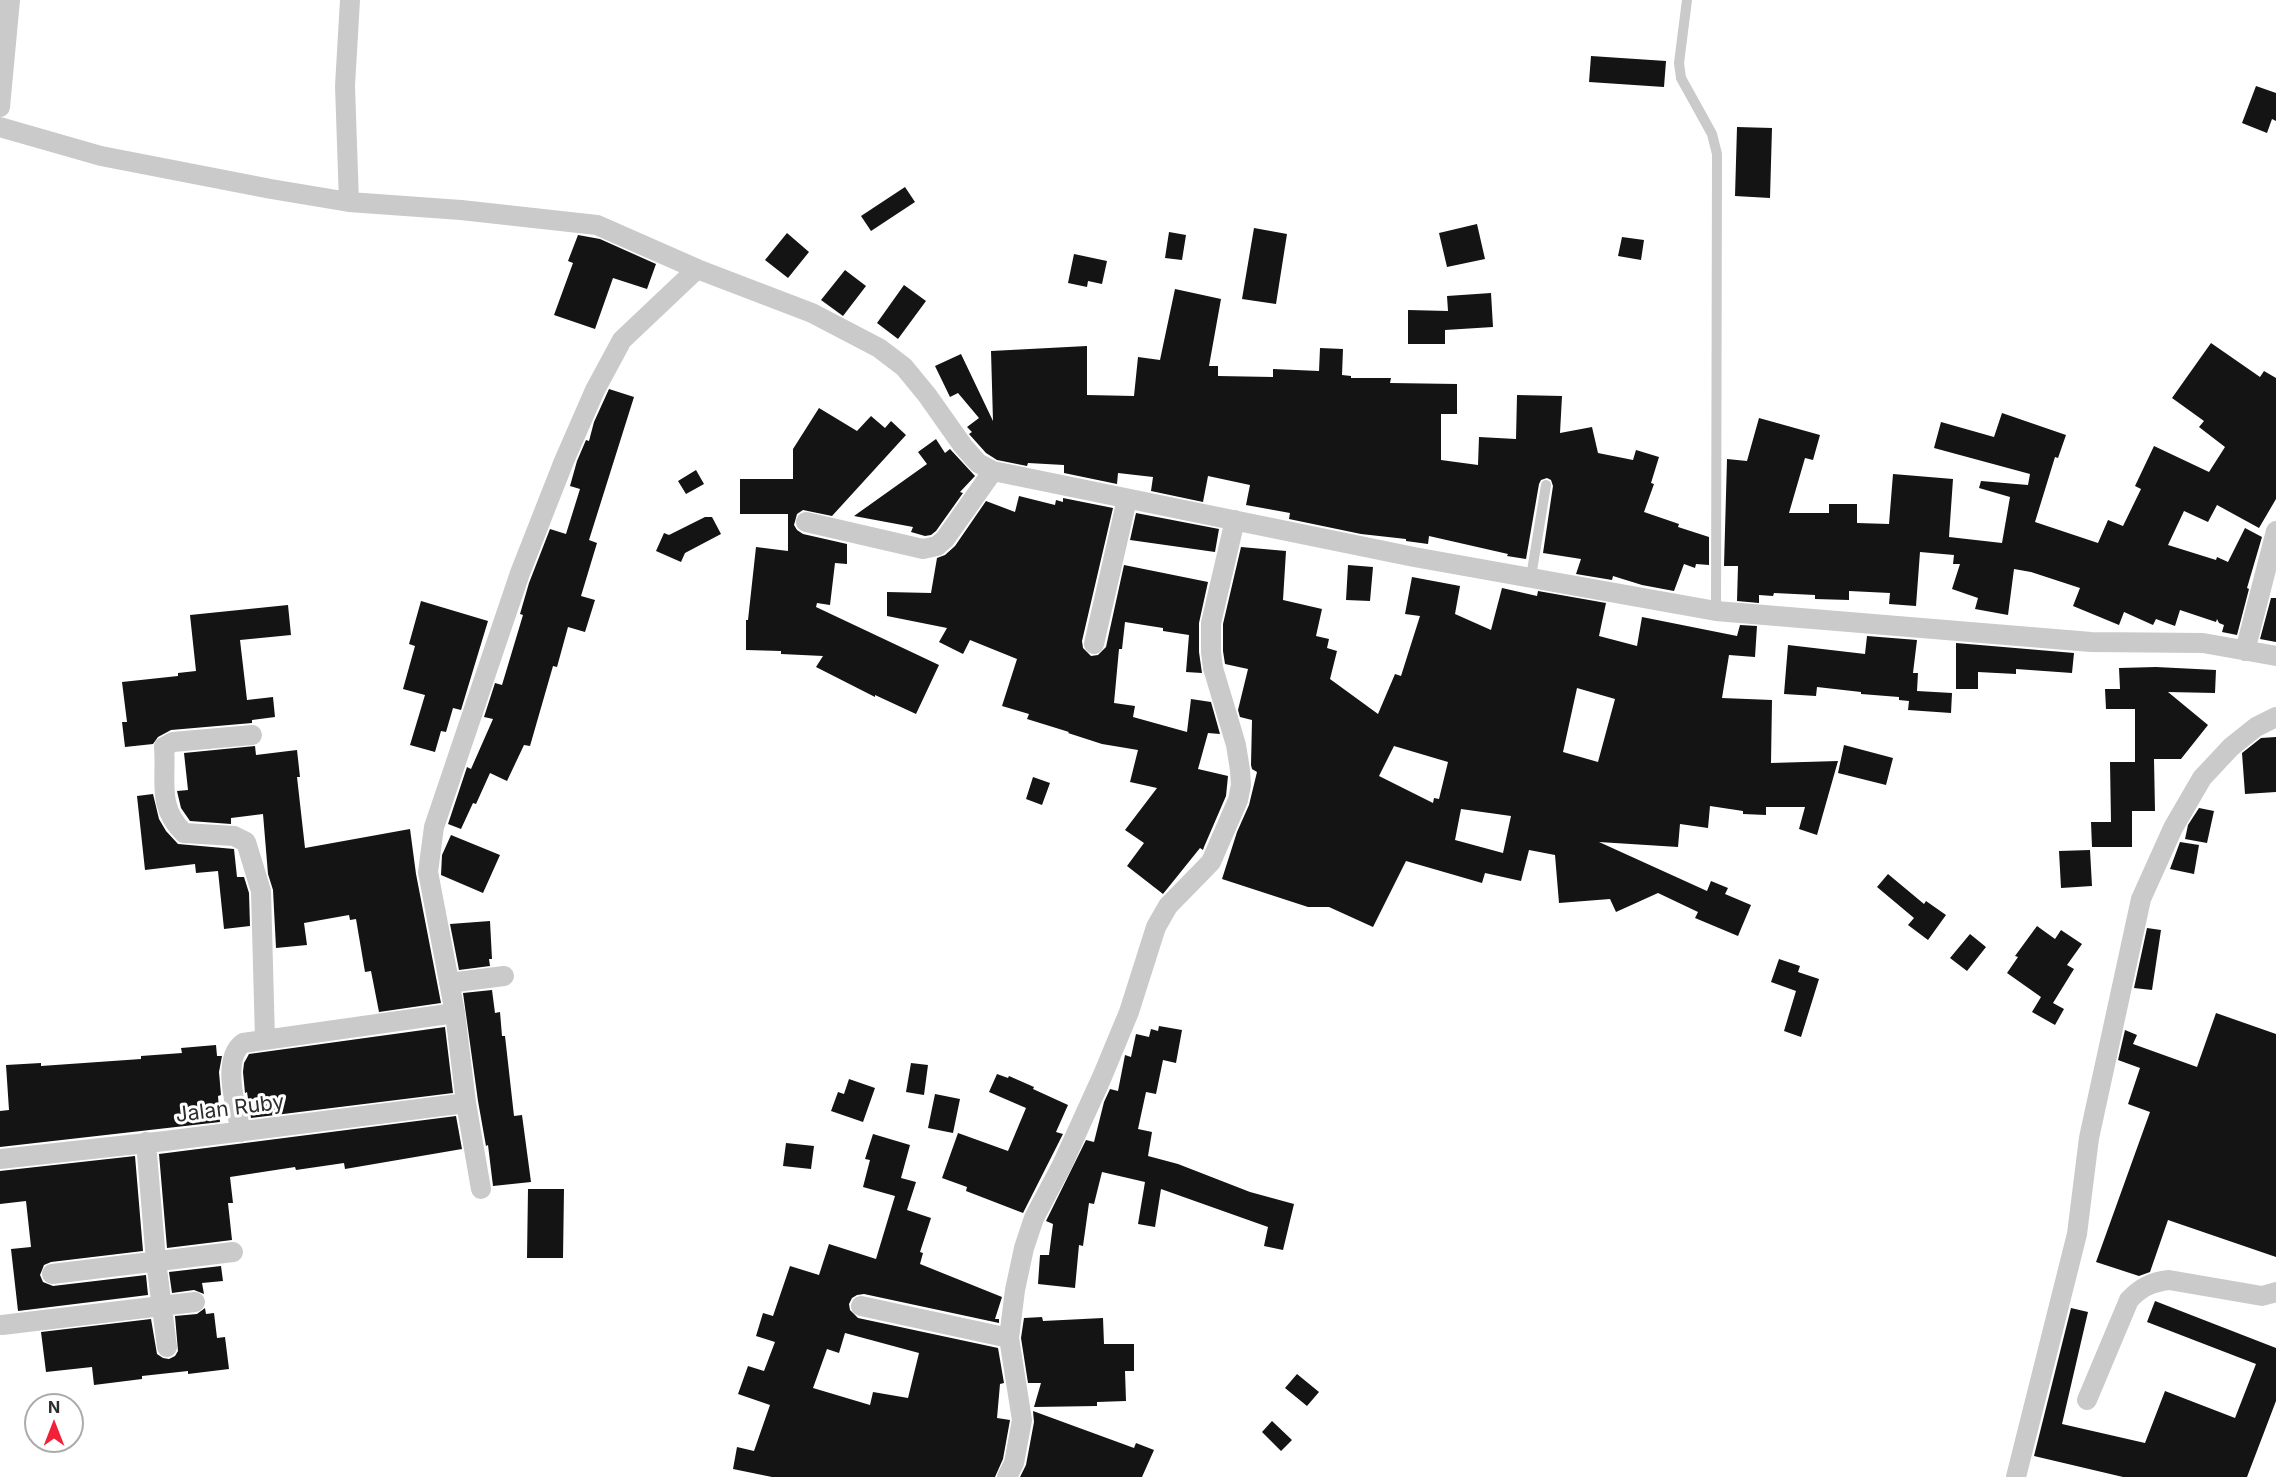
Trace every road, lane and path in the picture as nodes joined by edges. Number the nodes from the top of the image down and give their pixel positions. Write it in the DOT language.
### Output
graph roads {
  1 [pos="10,0"];
  2 [pos="350,0"];
  3 [pos="1687,0"];
  4 [pos="0,107"];
  5 [pos="0,127"];
  6 [pos="349,202"];
  7 [pos="697,268"];
  8 [pos="993,471"];
  9 [pos="1545,484"];
  10 [pos="1127,499"];
  11 [pos="1235,520"];
  12 [pos="806,522"];
  13 [pos="2276,531"];
  14 [pos="1531,577"];
  15 [pos="1716,611"];
  16 [pos="1094,644"];
  17 [pos="2245,651"];
  18 [pos="2276,656"];
  19 [pos="2276,717"];
  20 [pos="252,735"];
  21 [pos="504,976"];
  22 [pos="449,983"];
  23 [pos="455,1013"];
  24 [pos="265,1040"];
  25 [pos="466,1103"];
  26 [pos="241,1132"];
  27 [pos="146,1142"];
  28 [pos="0,1159"];
  29 [pos="481,1189"];
  30 [pos="233,1252"];
  31 [pos="156,1261"];
  32 [pos="52,1274"];
  33 [pos="2276,1293"];
  34 [pos="195,1302"];
  35 [pos="162,1305"];
  36 [pos="861,1306"];
  37 [pos="2,1325"];
  38 [pos="1009,1338"];
  39 [pos="167,1347"];
  40 [pos="2087,1400"];
  41 [pos="1007,1477"];
  42 [pos="2016,1477"];
  1 -- 4 [label="street"];
  2 -- 6 [label="street"];
  3 -- 15 [label="lane"];
  5 -- 6 [label="street"];
  6 -- 7 [label="street"];
  7 -- 8 [label="street"];
  7 -- 22 [label="street"];
  8 -- 10 [label="street"];
  8 -- 12 [label="street"];
  9 -- 14 [label="lane"];
  10 -- 11 [label="street"];
  10 -- 16 [label="street"];
  11 -- 14 [label="street"];
  11 -- 38 [label="street"];
  13 -- 17 [label="street"];
  14 -- 15 [label="street"];
  15 -- 17 [label="street"];
  17 -- 18 [label="street"];
  19 -- 42 [label="street"];
  20 -- 24 [label="street"];
  21 -- 22 [label="street"];
  22 -- 23 [label="street"];
  23 -- 24 [label="street"];
  23 -- 25 [label="street"];
  24 -- 26 [label="street"];
  25 -- 26 [label="street, Jalan Ruby"];
  25 -- 29 [label="street"];
  26 -- 27 [label="street, Jalan Ruby"];
  27 -- 28 [label="street, Jalan Ruby"];
  27 -- 31 [label="street"];
  30 -- 31 [label="street"];
  31 -- 32 [label="street"];
  31 -- 35 [label="street"];
  33 -- 40 [label="street"];
  34 -- 35 [label="street"];
  35 -- 37 [label="street"];
  35 -- 39 [label="street"];
  36 -- 38 [label="street"];
  38 -- 41 [label="street"];
}
